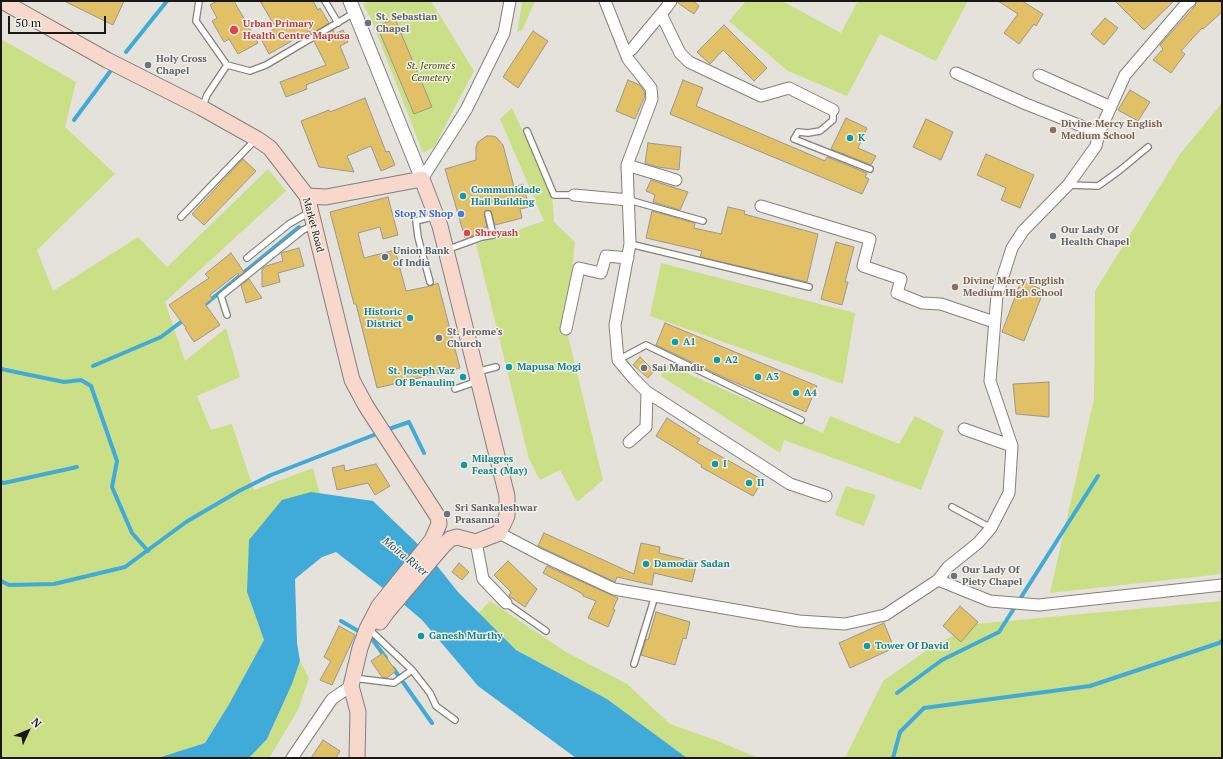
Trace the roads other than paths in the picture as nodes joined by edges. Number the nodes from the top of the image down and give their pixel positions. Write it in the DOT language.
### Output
graph roads {
  1 [pos="199,1"];
  2 [pos="325,1"];
  3 [pos="510,1"];
  4 [pos="605,1"];
  5 [pos="670,1"];
  6 [pos="1190,1"];
  7 [pos="10,3"];
  8 [pos="354,5"];
  9 [pos="661,14"];
  10 [pos="338,23"];
  11 [pos="626,53"];
  12 [pos="227,66"];
  13 [pos="956,73"];
  14 [pos="1040,74"];
  15 [pos="1111,107"];
  16 [pos="202,108"];
  17 [pos="833,110"];
  18 [pos="527,131"];
  19 [pos="1099,133"];
  20 [pos="257,139"];
  21 [pos="1148,147"];
  22 [pos="627,165"];
  23 [pos="870,169"];
  24 [pos="422,179"];
  25 [pos="676,180"];
  26 [pos="1068,185"];
  27 [pos="574,195"];
  28 [pos="307,196"];
  29 [pos="629,200"];
  30 [pos="761,206"];
  31 [pos="488,214"];
  32 [pos="436,216"];
  33 [pos="180,217"];
  34 [pos="312,218"];
  35 [pos="703,221"];
  36 [pos="630,244"];
  37 [pos="446,250"];
  38 [pos="247,258"];
  39 [pos="628,258"];
  40 [pos="430,282"];
  41 [pos="809,287"];
  42 [pos="227,315"];
  43 [pos="994,322"];
  44 [pos="566,329"];
  45 [pos="618,360"];
  46 [pos="496,367"];
  47 [pos="476,372"];
  48 [pos="455,388"];
  49 [pos="647,392"];
  50 [pos="801,420"];
  51 [pos="964,429"];
  52 [pos="629,442"];
  53 [pos="1012,446"];
  54 [pos="826,496"];
  55 [pos="952,507"];
  56 [pos="438,517"];
  57 [pos="991,528"];
  58 [pos="499,533"];
  59 [pos="457,537"];
  60 [pos="476,542"];
  61 [pos="437,544"];
  62 [pos="938,580"];
  63 [pos="1222,585"];
  64 [pos="655,596"];
  65 [pos="506,603"];
  66 [pos="383,609"];
  67 [pos="546,632"];
  68 [pos="373,633"];
  69 [pos="360,648"];
  70 [pos="634,664"];
  71 [pos="412,670"];
  72 [pos="352,682"];
  73 [pos="455,720"];
  74 [pos="292,758"];
  75 [pos="357,758"];
  1 -- 12 [label="lane"];
  2 -- 10 [label="lane"];
  3 -- 24 [label="street"];
  4 -- 11 [label="street"];
  5 -- 9 [label="street"];
  6 -- 15 [label="street"];
  7 -- 16 [label="main road, Market Road"];
  8 -- 10 [label="lane"];
  8 -- 24 [label="street"];
  9 -- 11 [label="street"];
  9 -- 17 [label="street"];
  10 -- 12 [label="lane"];
  11 -- 22 [label="street"];
  12 -- 16 [label="lane"];
  13 -- 19 [label="street"];
  14 -- 15 [label="street"];
  15 -- 19 [label="street"];
  16 -- 20 [label="main road, Market Road"];
  17 -- 23 [label="lane"];
  18 -- 27 [label="lane"];
  19 -- 26 [label="street"];
  20 -- 28 [label="main road, Market Road"];
  20 -- 33 [label="lane"];
  21 -- 26 [label="lane"];
  22 -- 25 [label="street"];
  22 -- 29 [label="street"];
  24 -- 28 [label="main road"];
  24 -- 32 [label="main road"];
  26 -- 43 [label="street"];
  27 -- 29 [label="street"];
  28 -- 34 [label="main road, Market Road"];
  29 -- 35 [label="lane"];
  29 -- 36 [label="street"];
  30 -- 43 [label="street"];
  31 -- 37 [label="lane"];
  32 -- 37 [label="main road"];
  32 -- 40 [label="lane"];
  34 -- 38 [label="lane"];
  34 -- 42 [label="lane"];
  34 -- 56 [label="main road, Market Road"];
  36 -- 39 [label="street"];
  36 -- 41 [label="lane"];
  37 -- 47 [label="main road"];
  39 -- 44 [label="street"];
  39 -- 45 [label="street"];
  43 -- 53 [label="street"];
  45 -- 49 [label="street"];
  45 -- 50 [label="lane"];
  46 -- 47 [label="lane"];
  47 -- 48 [label="lane"];
  47 -- 58 [label="main road"];
  49 -- 52 [label="street"];
  49 -- 54 [label="street"];
  51 -- 53 [label="street"];
  53 -- 57 [label="street"];
  55 -- 57 [label="lane"];
  56 -- 59 [label="main road, Market Road"];
  56 -- 61 [label="main road"];
  57 -- 62 [label="street"];
  58 -- 60 [label="main road"];
  58 -- 64 [label="street"];
  59 -- 60 [label="main road"];
  59 -- 61 [label="main road"];
  60 -- 65 [label="street"];
  61 -- 66 [label="main road"];
  62 -- 63 [label="street"];
  62 -- 64 [label="street"];
  64 -- 70 [label="lane"];
  65 -- 67 [label="lane"];
  66 -- 68 [label="main road"];
  66 -- 69 [label="main road"];
  68 -- 69 [label="main road"];
  68 -- 71 [label="lane"];
  69 -- 72 [label="main road"];
  71 -- 72 [label="lane"];
  71 -- 73 [label="lane"];
  72 -- 74 [label="street"];
  72 -- 75 [label="main road"];
}
